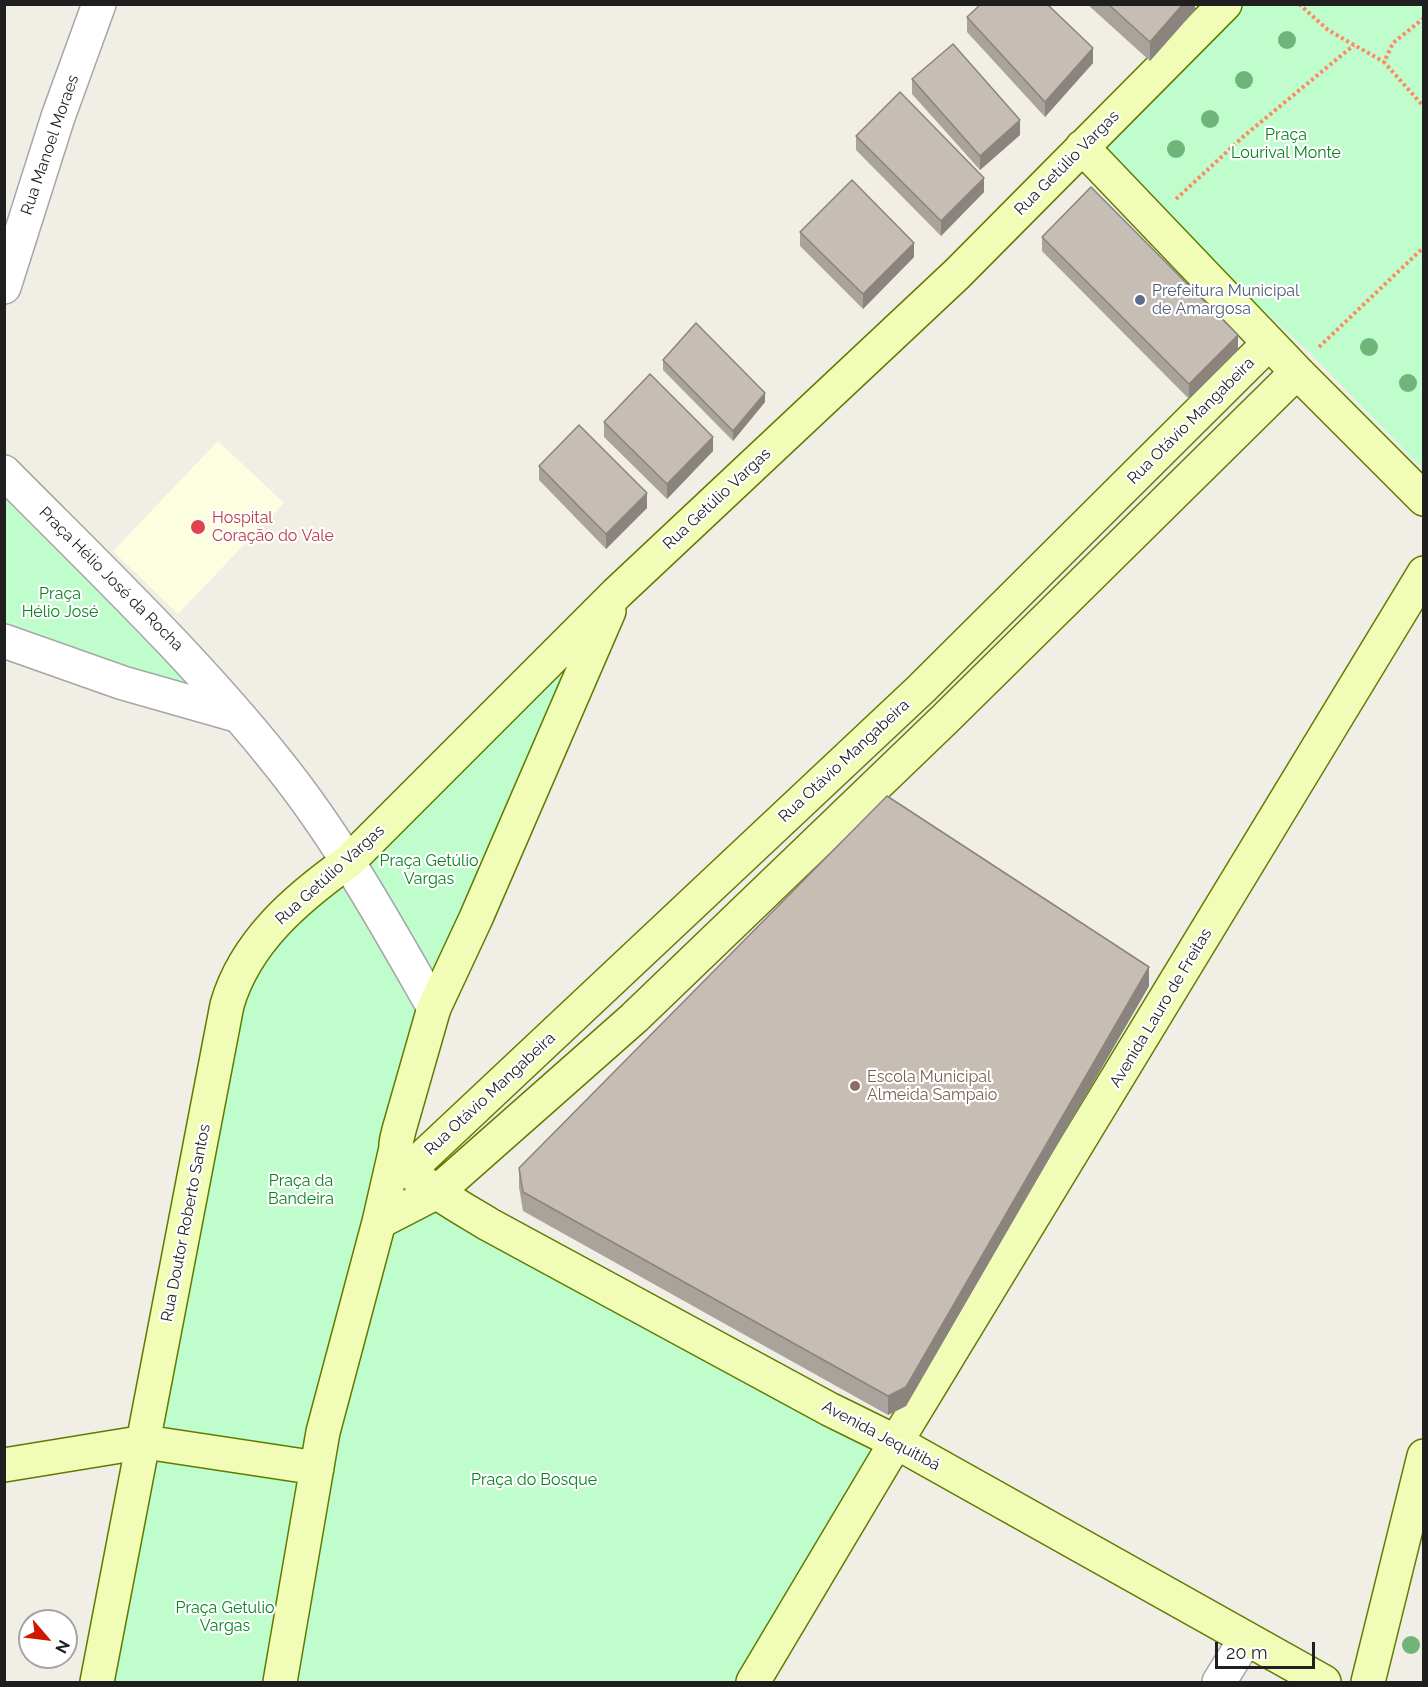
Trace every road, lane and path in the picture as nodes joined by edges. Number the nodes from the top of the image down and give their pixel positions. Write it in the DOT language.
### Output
graph roads {
  1 [pos="99,4"];
  2 [pos="1225,4"];
  3 [pos="1299,4"];
  4 [pos="1424,18"];
  5 [pos="1354,45"];
  6 [pos="1383,62"];
  7 [pos="1424,107"];
  8 [pos="1082,147"];
  9 [pos="1153,220"];
  10 [pos="1424,247"];
  11 [pos="4,287"];
  12 [pos="1269,343"];
  13 [pos="1297,372"];
  14 [pos="4,472"];
  15 [pos="1424,499"];
  16 [pos="1087,524"];
  17 [pos="1113,552"];
  18 [pos="1424,573"];
  19 [pos="617,593"];
  20 [pos="4,641"];
  21 [pos="921,689"];
  22 [pos="239,716"];
  23 [pos="945,719"];
  24 [pos="350,861"];
  25 [pos="227,1005"];
  26 [pos="434,1008"];
  27 [pos="403,1159"];
  28 [pos="437,1192"];
  29 [pos="379,1222"];
  30 [pos="145,1442"];
  31 [pos="896,1442"];
  32 [pos="1424,1456"];
  33 [pos="4,1465"];
  34 [pos="317,1468"];
  35 [pos="1245,1640"];
  36 [pos="98,1683"];
  37 [pos="280,1683"];
  38 [pos="753,1683"];
  39 [pos="1219,1683"];
  40 [pos="1324,1683"];
  41 [pos="1368,1683"];
  1 -- 11 [label="street, Rua Manoel Moraes"];
  2 -- 8 [label="street, Rua Getúlio Vargas"];
  3 -- 5 [label="path"];
  4 -- 6 [label="path"];
  5 -- 6 [label="path"];
  5 -- 9 [label="path"];
  6 -- 7 [label="path"];
  8 -- 9 [label="street"];
  8 -- 19 [label="street, Rua Getúlio Vargas"];
  9 -- 12 [label="street"];
  10 -- 13 [label="path"];
  12 -- 13 [label="street"];
  12 -- 16 [label="street, Rua Otávio Mangabeira"];
  13 -- 15 [label="street"];
  13 -- 17 [label="street"];
  14 -- 22 [label="street, Praça Hélio José da Rocha"];
  16 -- 17 [label="street"];
  16 -- 21 [label="street, Rua Otávio Mangabeira"];
  17 -- 23 [label="street"];
  18 -- 31 [label="street, Avenida Lauro de Freitas"];
  19 -- 24 [label="street, Rua Getúlio Vargas"];
  19 -- 26 [label="street"];
  20 -- 22 [label="street"];
  21 -- 23 [label="street"];
  21 -- 27 [label="street, Rua Otávio Mangabeira"];
  22 -- 24 [label="street, Praça Hélio José da Rocha"];
  23 -- 28 [label="street"];
  24 -- 25 [label="street, Rua Getúlio Vargas"];
  24 -- 26 [label="street, Praça Hélio José da Rocha"];
  25 -- 30 [label="street, Rua Doutor Roberto Santos"];
  26 -- 27 [label="street"];
  27 -- 28 [label="street, Avenida Jequitibá"];
  27 -- 29 [label="street"];
  28 -- 29 [label="street"];
  28 -- 31 [label="street, Avenida Jequitibá"];
  29 -- 34 [label="street"];
  30 -- 33 [label="street"];
  30 -- 34 [label="street"];
  30 -- 36 [label="street, Rua Doutor Roberto Santos"];
  31 -- 35 [label="street, Avenida Jequitibá"];
  31 -- 38 [label="street"];
  32 -- 41 [label="street"];
  34 -- 37 [label="street"];
  35 -- 39 [label="street"];
  35 -- 40 [label="street, Avenida Jequitibá"];
}
